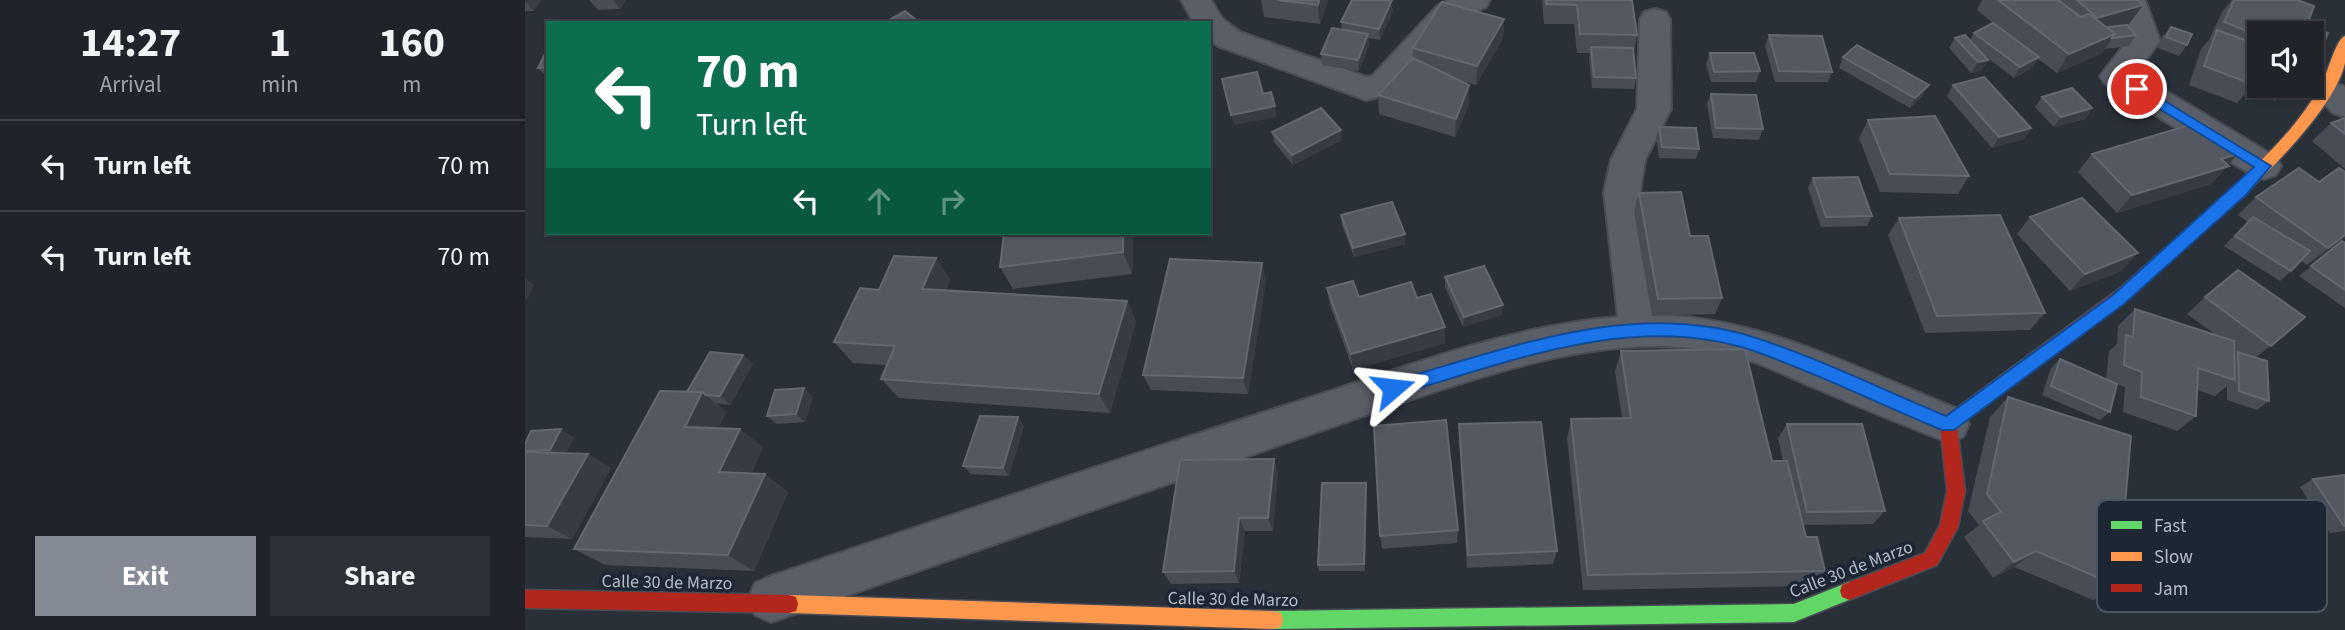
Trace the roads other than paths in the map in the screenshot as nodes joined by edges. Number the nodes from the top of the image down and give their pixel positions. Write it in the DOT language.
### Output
graph roads {
  1 [pos="1196,0"];
  2 [pos="1475,0"];
  3 [pos="2130,0"];
  4 [pos="1655,19"];
  5 [pos="1209,21"];
  6 [pos="1211,25"];
  7 [pos="2345,40"];
  8 [pos="2336,98"];
  9 [pos="2264,166"];
  10 [pos="1640,329"];
  11 [pos="1948,424"];
  12 [pos="525,599"];
  13 [pos="760,603"];
  14 [pos="1794,622"];
  15 [pos="1237,625"];
  1 -- 5 [label="street"];
  2 -- 6 [label="street"];
  3 -- 9 [label="street"];
  4 -- 10 [label="street"];
  7 -- 8 [label="street"];
  8 -- 9 [label="street"];
  9 -- 11 [label="street"];
  10 -- 11 [label="street"];
  10 -- 13 [label="street"];
  11 -- 14 [label="street, Calle 30 de Marzo"];
  12 -- 13 [label="street, Calle 30 de Marzo"];
  13 -- 15 [label="street, Calle 30 de Marzo"];
  14 -- 15 [label="street, Calle 30 de Marzo"];
}
